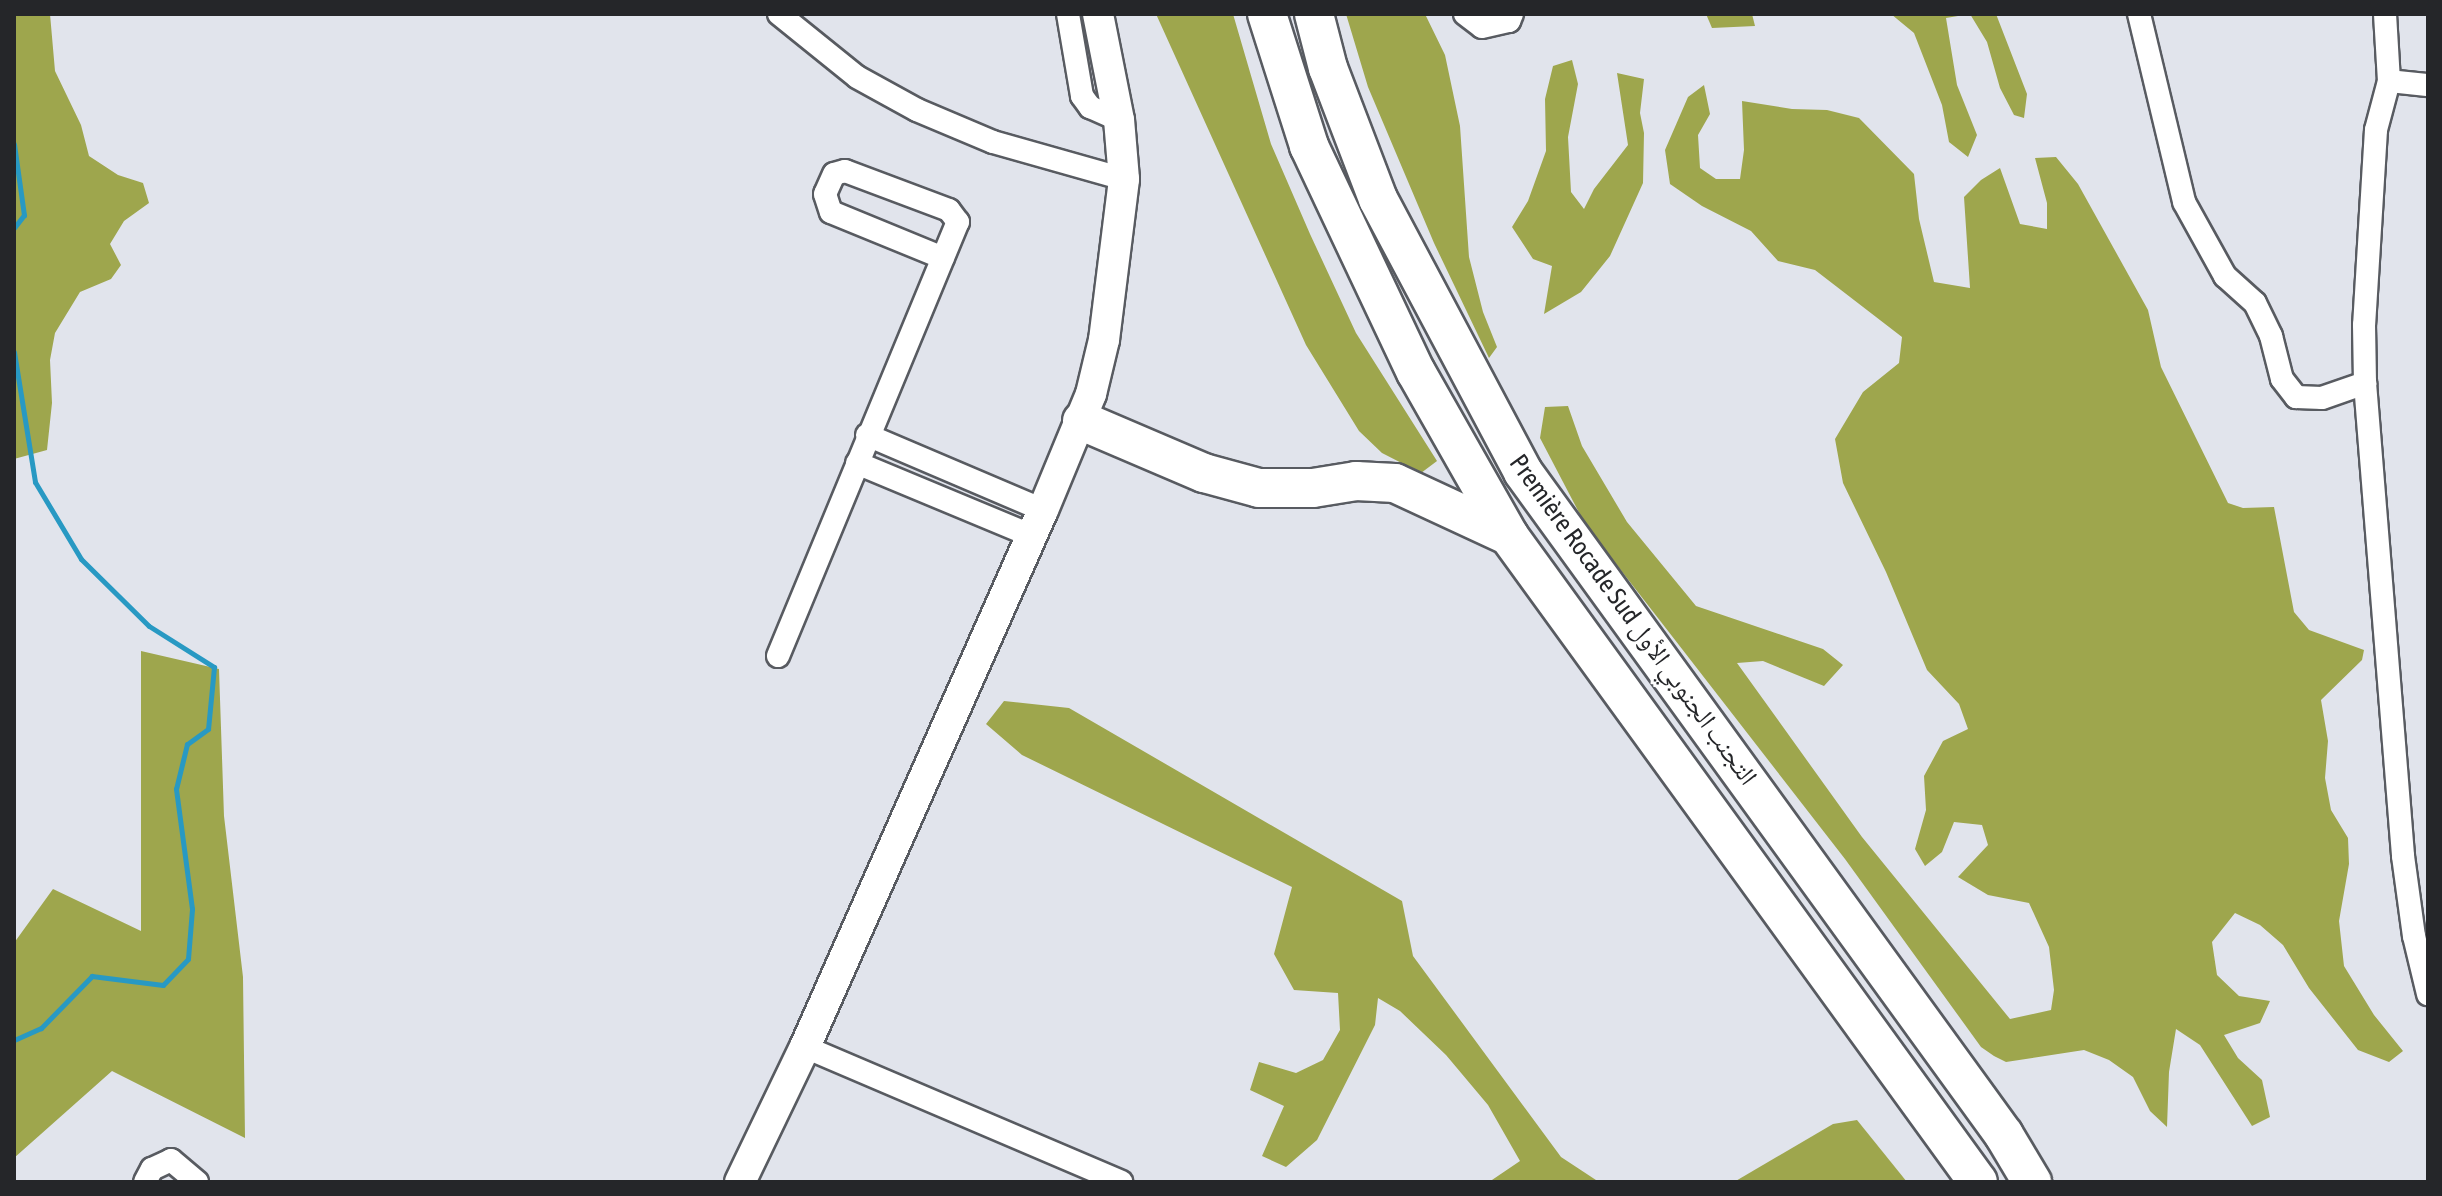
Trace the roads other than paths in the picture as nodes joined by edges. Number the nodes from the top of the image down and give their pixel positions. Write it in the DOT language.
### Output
graph roads {
  1 [pos="779,14"];
  2 [pos="1068,14"];
  3 [pos="1098,14"];
  4 [pos="1267,14"];
  5 [pos="1314,14"];
  6 [pos="1465,14"];
  7 [pos="1512,14"];
  8 [pos="2139,14"];
  9 [pos="2385,14"];
  10 [pos="2389,81"];
  11 [pos="2428,85"];
  12 [pos="1119,120"];
  13 [pos="1124,179"];
  14 [pos="943,258"];
  15 [pos="2365,383"];
  16 [pos="1082,421"];
  17 [pos="867,435"];
  18 [pos="1455,439"];
  19 [pos="857,463"];
  20 [pos="1415,491"];
  21 [pos="1038,523"];
  22 [pos="1509,536"];
  23 [pos="778,656"];
  24 [pos="2428,994"];
  25 [pos="805,1047"];
  26 [pos="2030,1178"];
  27 [pos="145,1182"];
  28 [pos="197,1182"];
  29 [pos="740,1182"];
  30 [pos="1121,1182"];
  31 [pos="1978,1182"];
  1 -- 13 [label="street"];
  2 -- 12 [label="street"];
  3 -- 12 [label="main road"];
  4 -- 18 [label="highway, Première Rocade Sud التجنب الجنوبي الأول"];
  5 -- 26 [label="highway, Première Rocade Sud التجنب الجنوبي الأول"];
  6 -- 7 [label="street"];
  8 -- 15 [label="street"];
  9 -- 10 [label="street"];
  10 -- 11 [label="street"];
  10 -- 15 [label="street"];
  12 -- 13 [label="main road"];
  13 -- 16 [label="main road"];
  14 -- 14 [label="street"];
  14 -- 17 [label="street"];
  15 -- 24 [label="street"];
  16 -- 20 [label="highway"];
  16 -- 21 [label="main road"];
  17 -- 19 [label="street"];
  17 -- 21 [label="street"];
  18 -- 20 [label="highway"];
  18 -- 22 [label="highway, Première Rocade Sud التجنب الجنوبي الأول"];
  19 -- 21 [label="street"];
  19 -- 23 [label="street"];
  20 -- 22 [label="highway"];
  21 -- 25 [label="main road"];
  22 -- 31 [label="highway, Première Rocade Sud التجنب الجنوبي الأول"];
  25 -- 29 [label="main road"];
  25 -- 30 [label="street"];
  27 -- 28 [label="street"];
}
